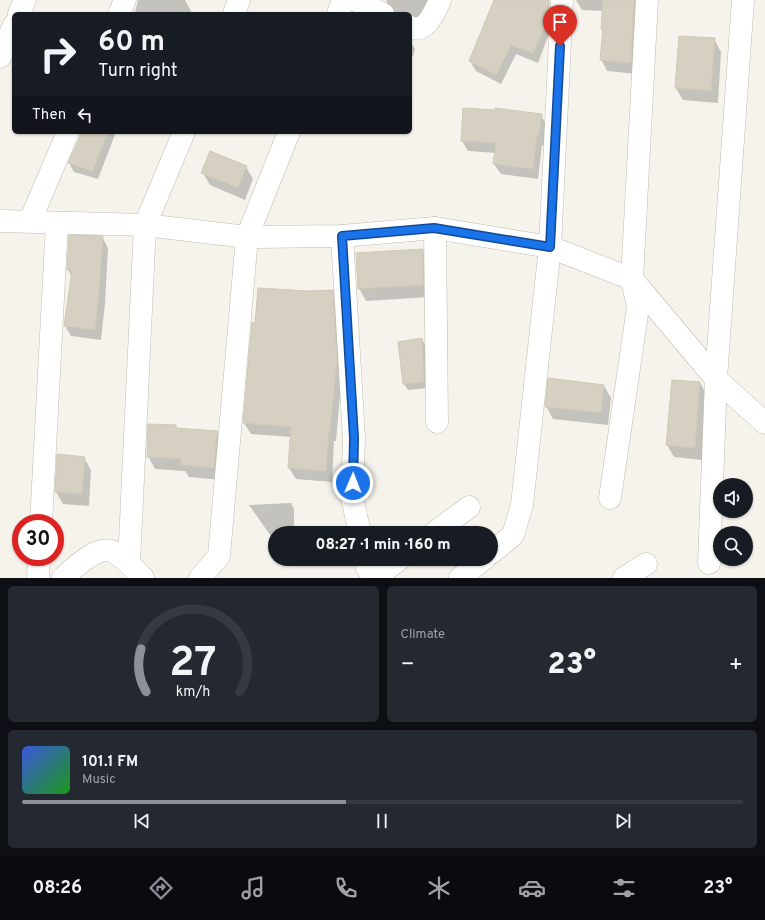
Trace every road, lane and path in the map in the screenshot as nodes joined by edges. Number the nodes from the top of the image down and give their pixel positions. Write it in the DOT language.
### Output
graph roads {
  1 [pos="25,0"];
  2 [pos="125,0"];
  3 [pos="239,0"];
  4 [pos="343,0"];
  5 [pos="355,0"];
  6 [pos="440,0"];
  7 [pos="562,0"];
  8 [pos="647,0"];
  9 [pos="742,0"];
  10 [pos="20,12"];
  11 [pos="120,12"];
  12 [pos="235,12"];
  13 [pos="339,12"];
  14 [pos="379,12"];
  15 [pos="412,28"];
  16 [pos="12,29"];
  17 [pos="0,56"];
  18 [pos="67,134"];
  19 [pos="183,134"];
  20 [pos="288,134"];
  21 [pos="0,221"];
  22 [pos="30,221"];
  23 [pos="57,223"];
  24 [pos="145,225"];
  25 [pos="434,228"];
  26 [pos="342,236"];
  27 [pos="247,237"];
  28 [pos="550,247"];
  29 [pos="632,279"];
  30 [pos="716,379"];
  31 [pos="437,422"];
  32 [pos="765,423"];
  33 [pos="610,498"];
  34 [pos="469,507"];
  35 [pos="41,514"];
  36 [pos="358,526"];
  37 [pos="443,526"];
  38 [pos="498,547"];
  39 [pos="709,563"];
  40 [pos="646,564"];
  41 [pos="39,566"];
  42 [pos="367,566"];
  43 [pos="390,566"];
  44 [pos="475,566"];
  45 [pos="136,571"];
  46 [pos="38,578"];
  47 [pos="63,578"];
  48 [pos="200,578"];
  49 [pos="374,578"];
  50 [pos="460,578"];
  51 [pos="624,578"];
  1 -- 10 [label="street"];
  2 -- 11 [label="street"];
  3 -- 12 [label="street"];
  4 -- 13 [label="street"];
  5 -- 14 [label="street"];
  6 -- 15 [label="street"];
  7 -- 28 [label="street"];
  8 -- 29 [label="street"];
  9 -- 30 [label="street"];
  16 -- 17 [label="street"];
  18 -- 22 [label="street"];
  19 -- 24 [label="street"];
  20 -- 27 [label="street"];
  21 -- 22 [label="street"];
  22 -- 23 [label="street"];
  23 -- 24 [label="street"];
  23 -- 35 [label="street"];
  24 -- 27 [label="street"];
  24 -- 45 [label="street"];
  25 -- 26 [label="street"];
  25 -- 28 [label="street"];
  25 -- 31 [label="street"];
  26 -- 27 [label="street"];
  26 -- 36 [label="street"];
  27 -- 48 [label="street"];
  28 -- 29 [label="street"];
  28 -- 38 [label="street"];
  29 -- 30 [label="street"];
  29 -- 33 [label="street"];
  30 -- 32 [label="street"];
  30 -- 39 [label="street"];
  34 -- 37 [label="street"];
  40 -- 51 [label="street"];
  41 -- 46 [label="street"];
  42 -- 49 [label="street"];
  43 -- 49 [label="street"];
  44 -- 50 [label="street"];
  45 -- 47 [label="street"];
}
